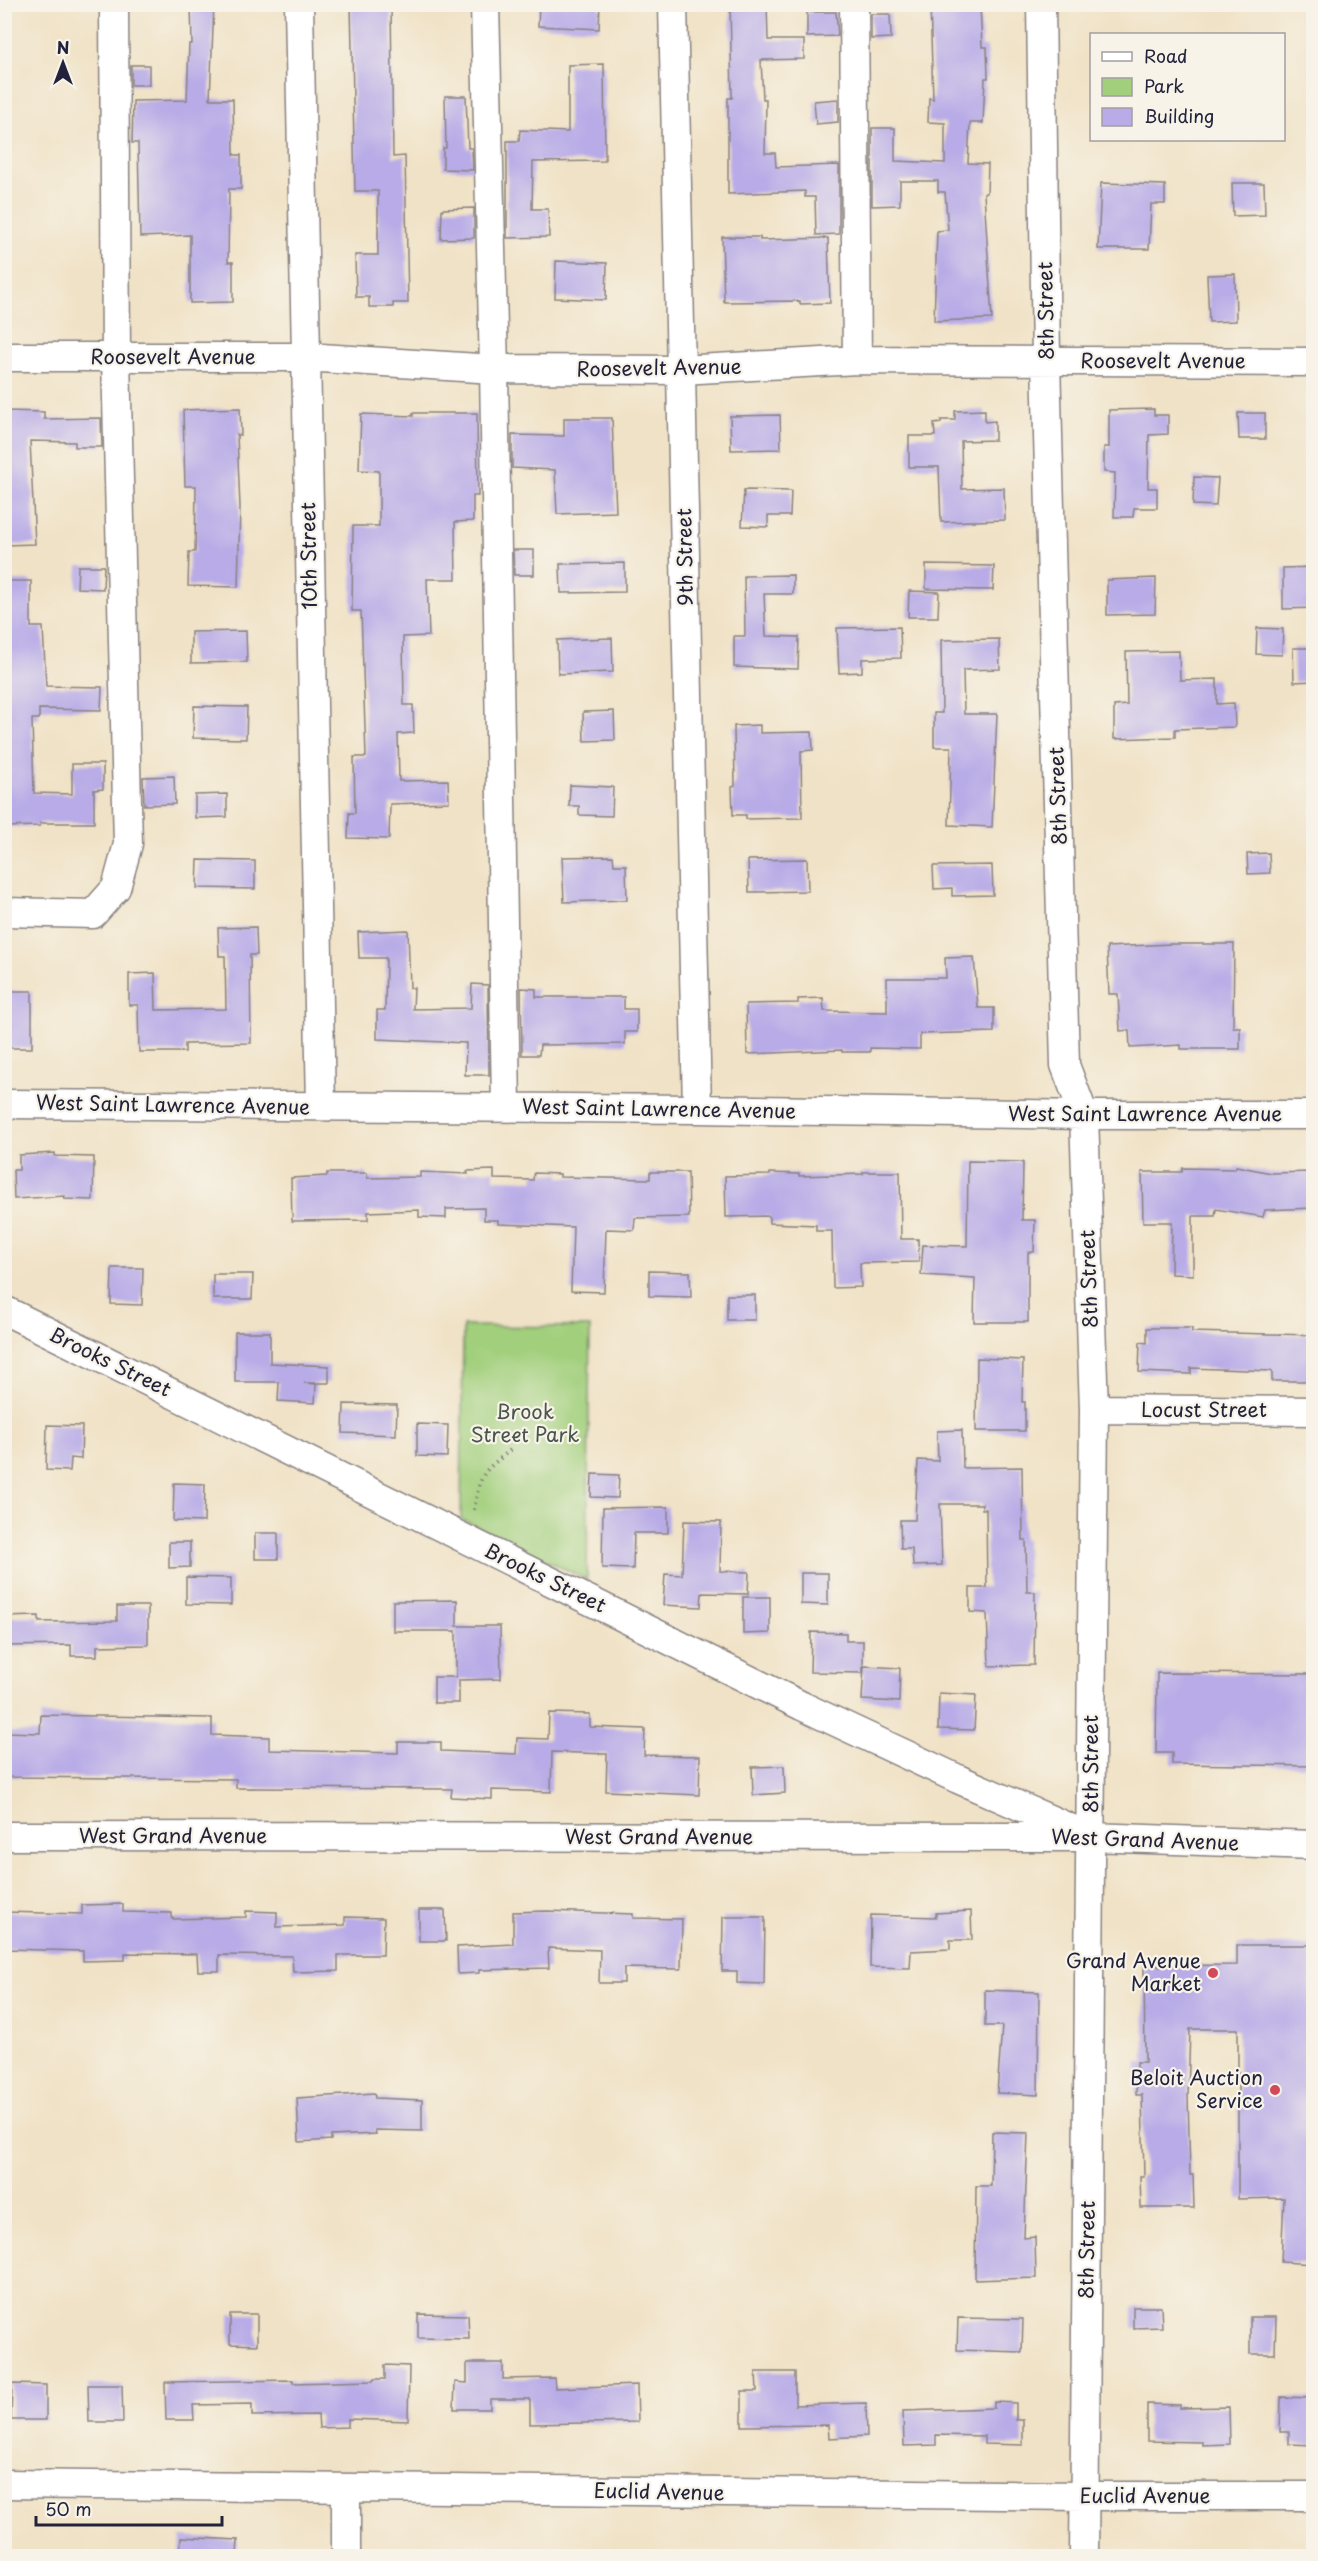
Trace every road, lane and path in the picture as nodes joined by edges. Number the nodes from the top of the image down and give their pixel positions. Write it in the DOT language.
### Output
graph roads {
  1 [pos="114,4"];
  2 [pos="299,4"];
  3 [pos="485,4"];
  4 [pos="673,4"];
  5 [pos="854,4"];
  6 [pos="1041,4"];
  7 [pos="4,357"];
  8 [pos="304,357"];
  9 [pos="116,358"];
  10 [pos="857,360"];
  11 [pos="1046,360"];
  12 [pos="1314,362"];
  13 [pos="494,369"];
  14 [pos="681,370"];
  15 [pos="4,912"];
  16 [pos="4,1104"];
  17 [pos="321,1106"];
  18 [pos="506,1107"];
  19 [pos="697,1108"];
  20 [pos="1084,1115"];
  21 [pos="1314,1115"];
  22 [pos="4,1310"];
  23 [pos="1094,1409"];
  24 [pos="1314,1411"];
  25 [pos="513,1447"];
  26 [pos="474,1510"];
  27 [pos="4,1836"];
  28 [pos="1091,1837"];
  29 [pos="1314,1845"];
  30 [pos="4,2484"];
  31 [pos="346,2489"];
  32 [pos="1084,2496"];
  33 [pos="1314,2496"];
  34 [pos="346,2556"];
  35 [pos="1084,2556"];
  1 -- 9 [label="street"];
  2 -- 8 [label="street, 10th Street"];
  3 -- 13 [label="street"];
  4 -- 14 [label="street, 9th Street"];
  5 -- 10 [label="street"];
  6 -- 11 [label="street, 8th Street"];
  7 -- 9 [label="street, Roosevelt Avenue"];
  8 -- 9 [label="street, Roosevelt Avenue"];
  8 -- 13 [label="street, Roosevelt Avenue"];
  8 -- 17 [label="street, 10th Street"];
  9 -- 15 [label="street"];
  10 -- 11 [label="street, Roosevelt Avenue"];
  10 -- 14 [label="street, Roosevelt Avenue"];
  11 -- 12 [label="street, Roosevelt Avenue"];
  11 -- 20 [label="street, 8th Street"];
  13 -- 14 [label="street, Roosevelt Avenue"];
  13 -- 18 [label="street"];
  14 -- 19 [label="street, 9th Street"];
  16 -- 17 [label="street, West Saint Lawrence Avenue"];
  17 -- 18 [label="street, West Saint Lawrence Avenue"];
  18 -- 19 [label="street, West Saint Lawrence Avenue"];
  19 -- 20 [label="street, West Saint Lawrence Avenue"];
  20 -- 21 [label="street, West Saint Lawrence Avenue"];
  20 -- 23 [label="street, 8th Street"];
  22 -- 28 [label="street, Brooks Street"];
  23 -- 24 [label="street, Locust Street"];
  23 -- 28 [label="street, 8th Street"];
  25 -- 26 [label="path"];
  27 -- 28 [label="street, West Grand Avenue"];
  28 -- 29 [label="street, West Grand Avenue"];
  28 -- 32 [label="street, 8th Street"];
  30 -- 31 [label="street, Euclid Avenue"];
  31 -- 32 [label="street, Euclid Avenue"];
  31 -- 34 [label="street"];
  32 -- 33 [label="street, Euclid Avenue"];
  32 -- 35 [label="street, 8th Street"];
}
